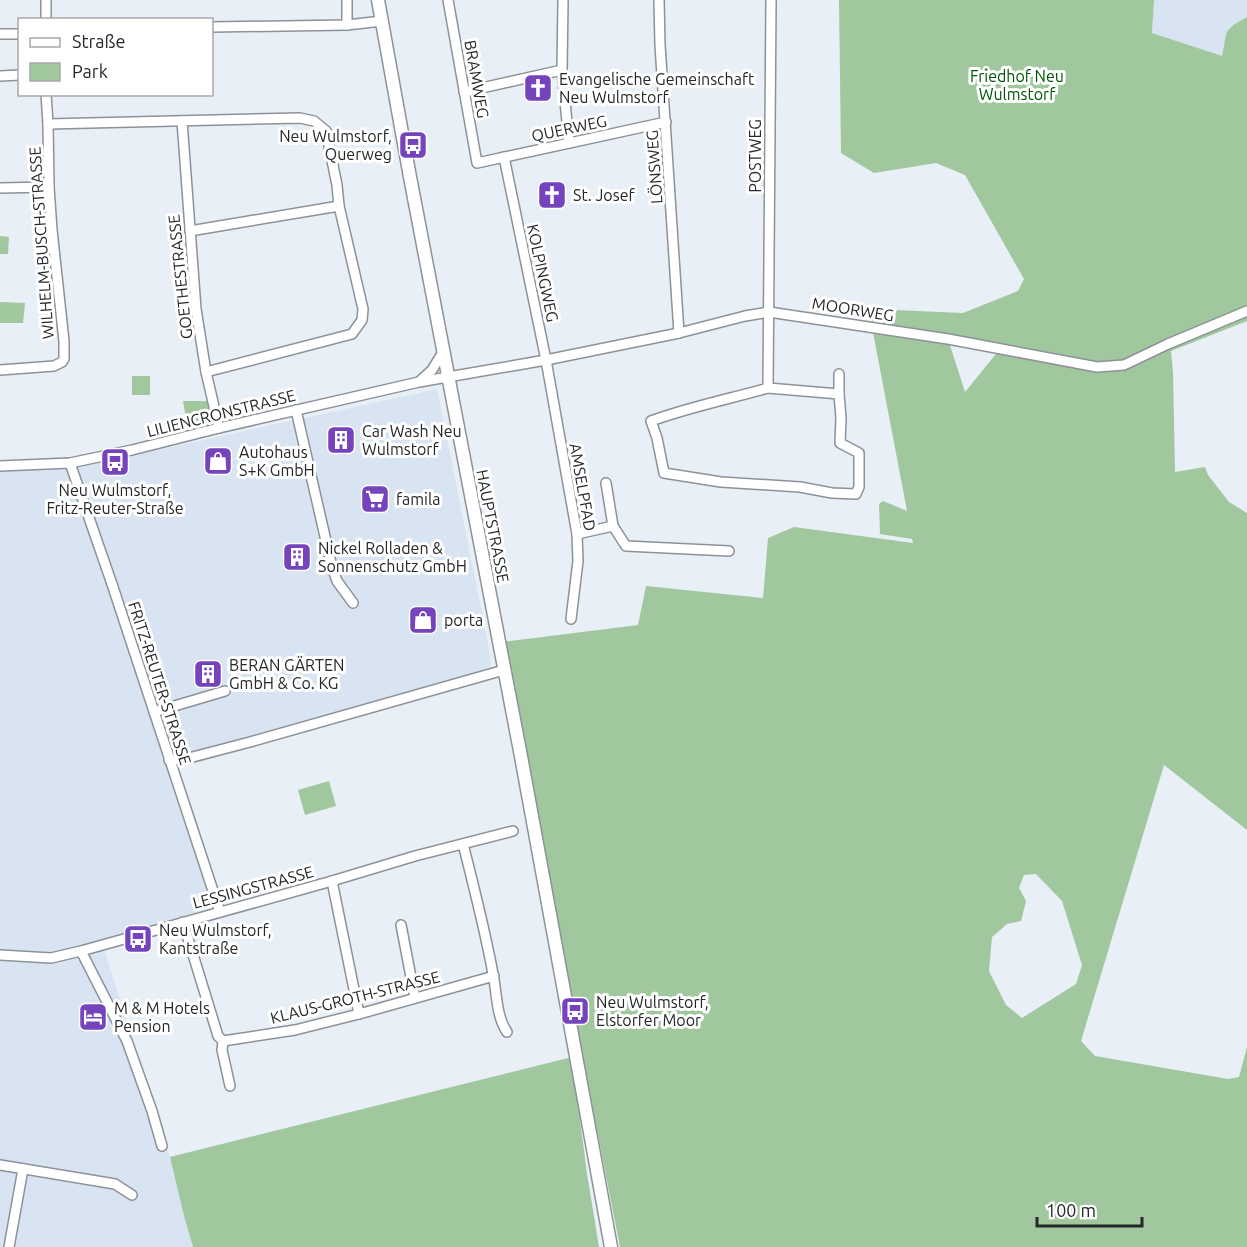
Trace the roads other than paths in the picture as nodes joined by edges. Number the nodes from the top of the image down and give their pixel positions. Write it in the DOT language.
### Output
graph roads {
  1 [pos="46,0"];
  2 [pos="347,0"];
  3 [pos="378,0"];
  4 [pos="448,0"];
  5 [pos="563,0"];
  6 [pos="659,0"];
  7 [pos="771,0"];
  8 [pos="46,18"];
  9 [pos="382,21"];
  10 [pos="347,25"];
  11 [pos="213,27"];
  12 [pos="18,33"];
  13 [pos="0,34"];
  14 [pos="561,70"];
  15 [pos="18,75"];
  16 [pos="0,76"];
  17 [pos="464,92"];
  18 [pos="46,96"];
  19 [pos="182,121"];
  20 [pos="666,122"];
  21 [pos="48,124"];
  22 [pos="570,143"];
  23 [pos="504,157"];
  24 [pos="477,163"];
  25 [pos="49,187"];
  26 [pos="0,188"];
  27 [pos="339,206"];
  28 [pos="190,231"];
  29 [pos="1247,311"];
  30 [pos="769,312"];
  31 [pos="679,333"];
  32 [pos="443,352"];
  33 [pos="546,360"];
  34 [pos="0,369"];
  35 [pos="206,372"];
  36 [pos="839,374"];
  37 [pos="448,376"];
  38 [pos="418,382"];
  39 [pos="768,388"];
  40 [pos="839,394"];
  41 [pos="296,411"];
  42 [pos="219,428"];
  43 [pos="70,463"];
  44 [pos="0,466"];
  45 [pos="606,483"];
  46 [pos="613,526"];
  47 [pos="577,534"];
  48 [pos="729,551"];
  49 [pos="353,603"];
  50 [pos="571,619"];
  51 [pos="504,670"];
  52 [pos="225,691"];
  53 [pos="154,712"];
  54 [pos="169,760"];
  55 [pos="513,831"];
  56 [pos="463,844"];
  57 [pos="332,881"];
  58 [pos="220,912"];
  59 [pos="183,922"];
  60 [pos="401,925"];
  61 [pos="81,951"];
  62 [pos="0,956"];
  63 [pos="494,976"];
  64 [pos="415,998"];
  65 [pos="359,1014"];
  66 [pos="507,1032"];
  67 [pos="223,1041"];
  68 [pos="230,1086"];
  69 [pos="162,1146"];
  70 [pos="0,1166"];
  71 [pos="23,1169"];
  72 [pos="132,1195"];
  73 [pos="9,1247"];
  74 [pos="611,1247"];
  1 -- 8 [label="street"];
  2 -- 10 [label="street"];
  3 -- 9 [label="main road, HAUPTSTRASSE"];
  4 -- 17 [label="street, BRAMWEG"];
  5 -- 14 [label="street"];
  6 -- 20 [label="street, LÖNSWEG"];
  7 -- 30 [label="street, POSTWEG"];
  9 -- 10 [label="street"];
  9 -- 32 [label="main road, HAUPTSTRASSE"];
  10 -- 11 [label="street"];
  12 -- 13 [label="street"];
  14 -- 17 [label="street"];
  14 -- 22 [label="street"];
  15 -- 16 [label="street"];
  17 -- 24 [label="street, BRAMWEG"];
  18 -- 21 [label="street, WILHELM-BUSCH-STRASSE"];
  19 -- 21 [label="street"];
  19 -- 27 [label="street"];
  19 -- 28 [label="street, GOETHESTRASSE"];
  20 -- 22 [label="street, QUERWEG"];
  20 -- 31 [label="street, LÖNSWEG"];
  21 -- 25 [label="street, WILHELM-BUSCH-STRASSE"];
  22 -- 23 [label="street, QUERWEG"];
  23 -- 24 [label="street, QUERWEG"];
  23 -- 33 [label="street, KOLPINGWEG"];
  25 -- 26 [label="street"];
  25 -- 34 [label="street, WILHELM-BUSCH-STRASSE"];
  27 -- 28 [label="street"];
  27 -- 35 [label="street"];
  28 -- 35 [label="street, GOETHESTRASSE"];
  29 -- 30 [label="street, MOORWEG"];
  30 -- 31 [label="street, MOORWEG"];
  30 -- 39 [label="street, POSTWEG"];
  31 -- 33 [label="street, MOORWEG"];
  32 -- 37 [label="main road, HAUPTSTRASSE"];
  32 -- 38 [label="street"];
  33 -- 37 [label="street, MOORWEG"];
  33 -- 47 [label="street, AMSELPFAD"];
  35 -- 42 [label="street, GOETHESTRASSE"];
  36 -- 40 [label="street"];
  37 -- 38 [label="street, LILIENCRONSTRASSE"];
  37 -- 51 [label="main road, HAUPTSTRASSE"];
  38 -- 41 [label="street, LILIENCRONSTRASSE"];
  39 -- 40 [label="street"];
  39 -- 40 [label="street"];
  41 -- 42 [label="street, LILIENCRONSTRASSE"];
  41 -- 49 [label="street"];
  42 -- 43 [label="street, LILIENCRONSTRASSE"];
  43 -- 44 [label="street, LILIENCRONSTRASSE"];
  43 -- 53 [label="street, FRITZ-REUTER-STRASSE"];
  45 -- 46 [label="street"];
  46 -- 47 [label="street"];
  46 -- 48 [label="street"];
  47 -- 50 [label="street, AMSELPFAD"];
  51 -- 54 [label="street"];
  51 -- 74 [label="main road, HAUPTSTRASSE"];
  52 -- 53 [label="street"];
  53 -- 54 [label="street, FRITZ-REUTER-STRASSE"];
  54 -- 58 [label="street, FRITZ-REUTER-STRASSE"];
  55 -- 56 [label="street, LESSINGSTRASSE"];
  56 -- 57 [label="street, LESSINGSTRASSE"];
  56 -- 63 [label="street"];
  57 -- 58 [label="street, LESSINGSTRASSE"];
  57 -- 65 [label="street"];
  58 -- 59 [label="street, LESSINGSTRASSE"];
  59 -- 61 [label="street, LESSINGSTRASSE"];
  59 -- 67 [label="street"];
  60 -- 64 [label="street"];
  61 -- 62 [label="street, LESSINGSTRASSE"];
  61 -- 69 [label="street"];
  63 -- 64 [label="street, KLAUS-GROTH-STRASSE"];
  63 -- 66 [label="street"];
  64 -- 65 [label="street, KLAUS-GROTH-STRASSE"];
  65 -- 67 [label="street, KLAUS-GROTH-STRASSE"];
  67 -- 68 [label="street"];
  70 -- 71 [label="street"];
  71 -- 72 [label="street"];
  71 -- 73 [label="street"];
}
